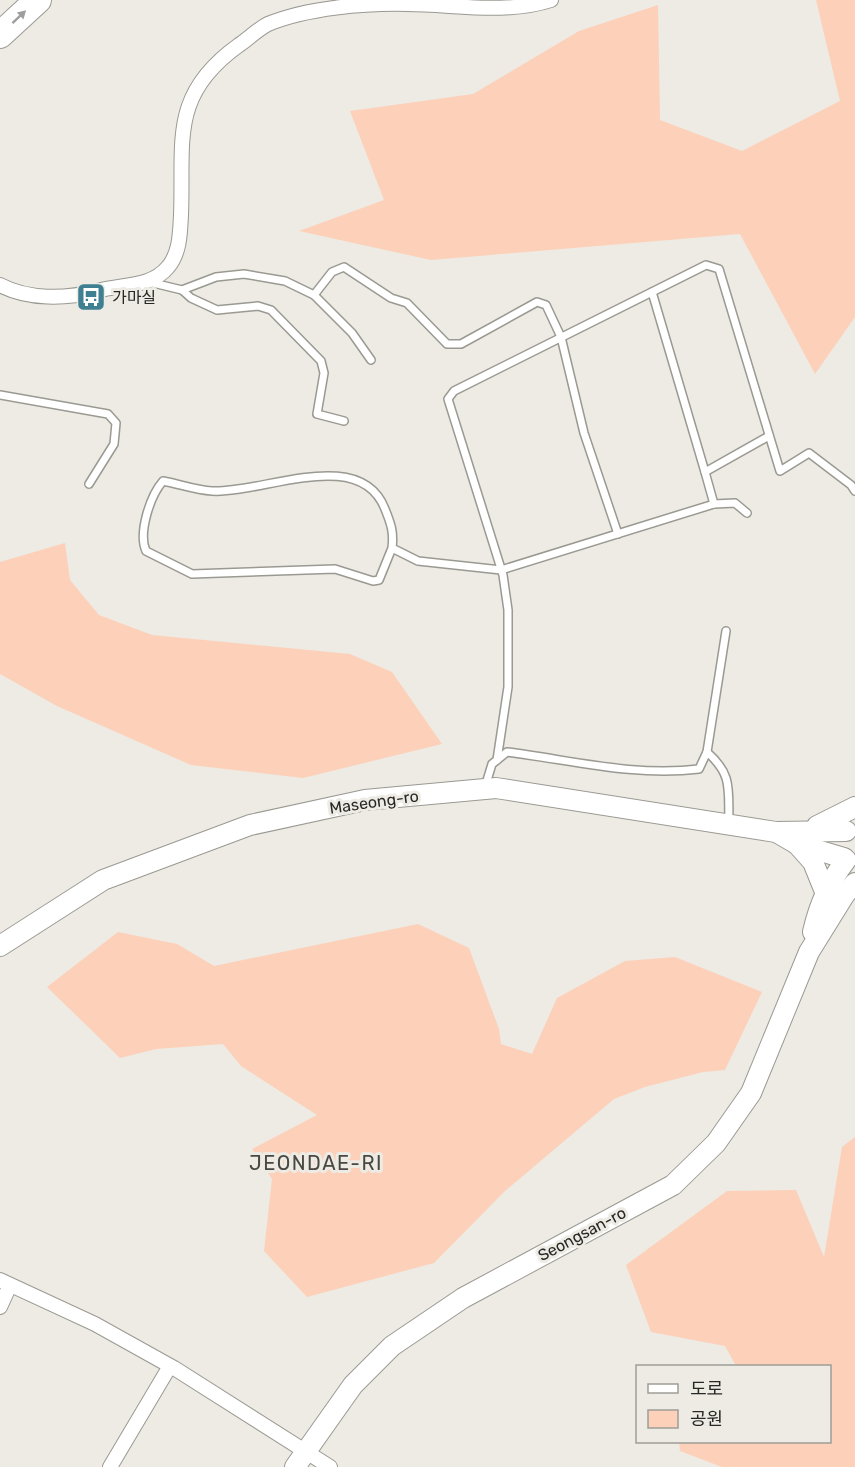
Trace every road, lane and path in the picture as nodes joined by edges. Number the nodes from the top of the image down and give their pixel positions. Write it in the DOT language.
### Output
graph roads {
  1 [pos="38,0"];
  2 [pos="551,0"];
  3 [pos="0,35"];
  4 [pos="149,282"];
  5 [pos="0,285"];
  6 [pos="182,290"];
  7 [pos="652,292"];
  8 [pos="314,295"];
  9 [pos="561,338"];
  10 [pos="371,360"];
  11 [pos="0,394"];
  12 [pos="344,421"];
  13 [pos="769,436"];
  14 [pos="705,472"];
  15 [pos="89,484"];
  16 [pos="855,491"];
  17 [pos="714,504"];
  18 [pos="747,513"];
  19 [pos="618,534"];
  20 [pos="392,548"];
  21 [pos="501,570"];
  22 [pos="726,631"];
  23 [pos="707,752"];
  24 [pos="497,760"];
  25 [pos="484,789"];
  26 [pos="855,807"];
  27 [pos="729,824"];
  28 [pos="850,828"];
  29 [pos="801,837"];
  30 [pos="848,861"];
  31 [pos="855,883"];
  32 [pos="826,894"];
  33 [pos="855,896"];
  34 [pos="824,925"];
  35 [pos="0,946"];
  36 [pos="809,952"];
  37 [pos="5,1283"];
  38 [pos="0,1307"];
  39 [pos="170,1366"];
  40 [pos="300,1459"];
  41 [pos="112,1466"];
  42 [pos="330,1467"];
  3 -- 1 [label="highway, one-way"];
  2 -- 4 [label="street"];
  4 -- 5 [label="street"];
  4 -- 6 [label="lane"];
  6 -- 8 [label="lane"];
  6 -- 12 [label="lane"];
  7 -- 9 [label="lane"];
  7 -- 13 [label="lane"];
  7 -- 14 [label="lane"];
  8 -- 9 [label="lane"];
  8 -- 10 [label="lane"];
  9 -- 19 [label="lane"];
  9 -- 21 [label="lane"];
  11 -- 15 [label="lane"];
  13 -- 14 [label="lane"];
  13 -- 16 [label="lane"];
  14 -- 17 [label="lane"];
  17 -- 18 [label="lane"];
  17 -- 19 [label="lane"];
  19 -- 21 [label="lane"];
  20 -- 20 [label="lane"];
  20 -- 21 [label="lane"];
  21 -- 24 [label="lane"];
  22 -- 23 [label="lane"];
  23 -- 24 [label="lane"];
  23 -- 27 [label="lane"];
  24 -- 25 [label="lane"];
  25 -- 27 [label="main road, Maseong-ro"];
  25 -- 35 [label="main road, Maseong-ro"];
  26 -- 29 [label="main road"];
  27 -- 29 [label="main road, Maseong-ro"];
  28 -- 29 [label="main road, Maseong-ro"];
  28 -- 30 [label="main road"];
  29 -- 30 [label="main road"];
  29 -- 32 [label="main road"];
  30 -- 32 [label="main road"];
  31 -- 34 [label="main road"];
  32 -- 36 [label="main road"];
  33 -- 34 [label="main road"];
  34 -- 36 [label="main road"];
  36 -- 40 [label="main road, Seongsan-ro"];
  37 -- 38 [label="street"];
  37 -- 39 [label="street"];
  39 -- 40 [label="street"];
  39 -- 41 [label="street"];
  40 -- 42 [label="street"];
}
